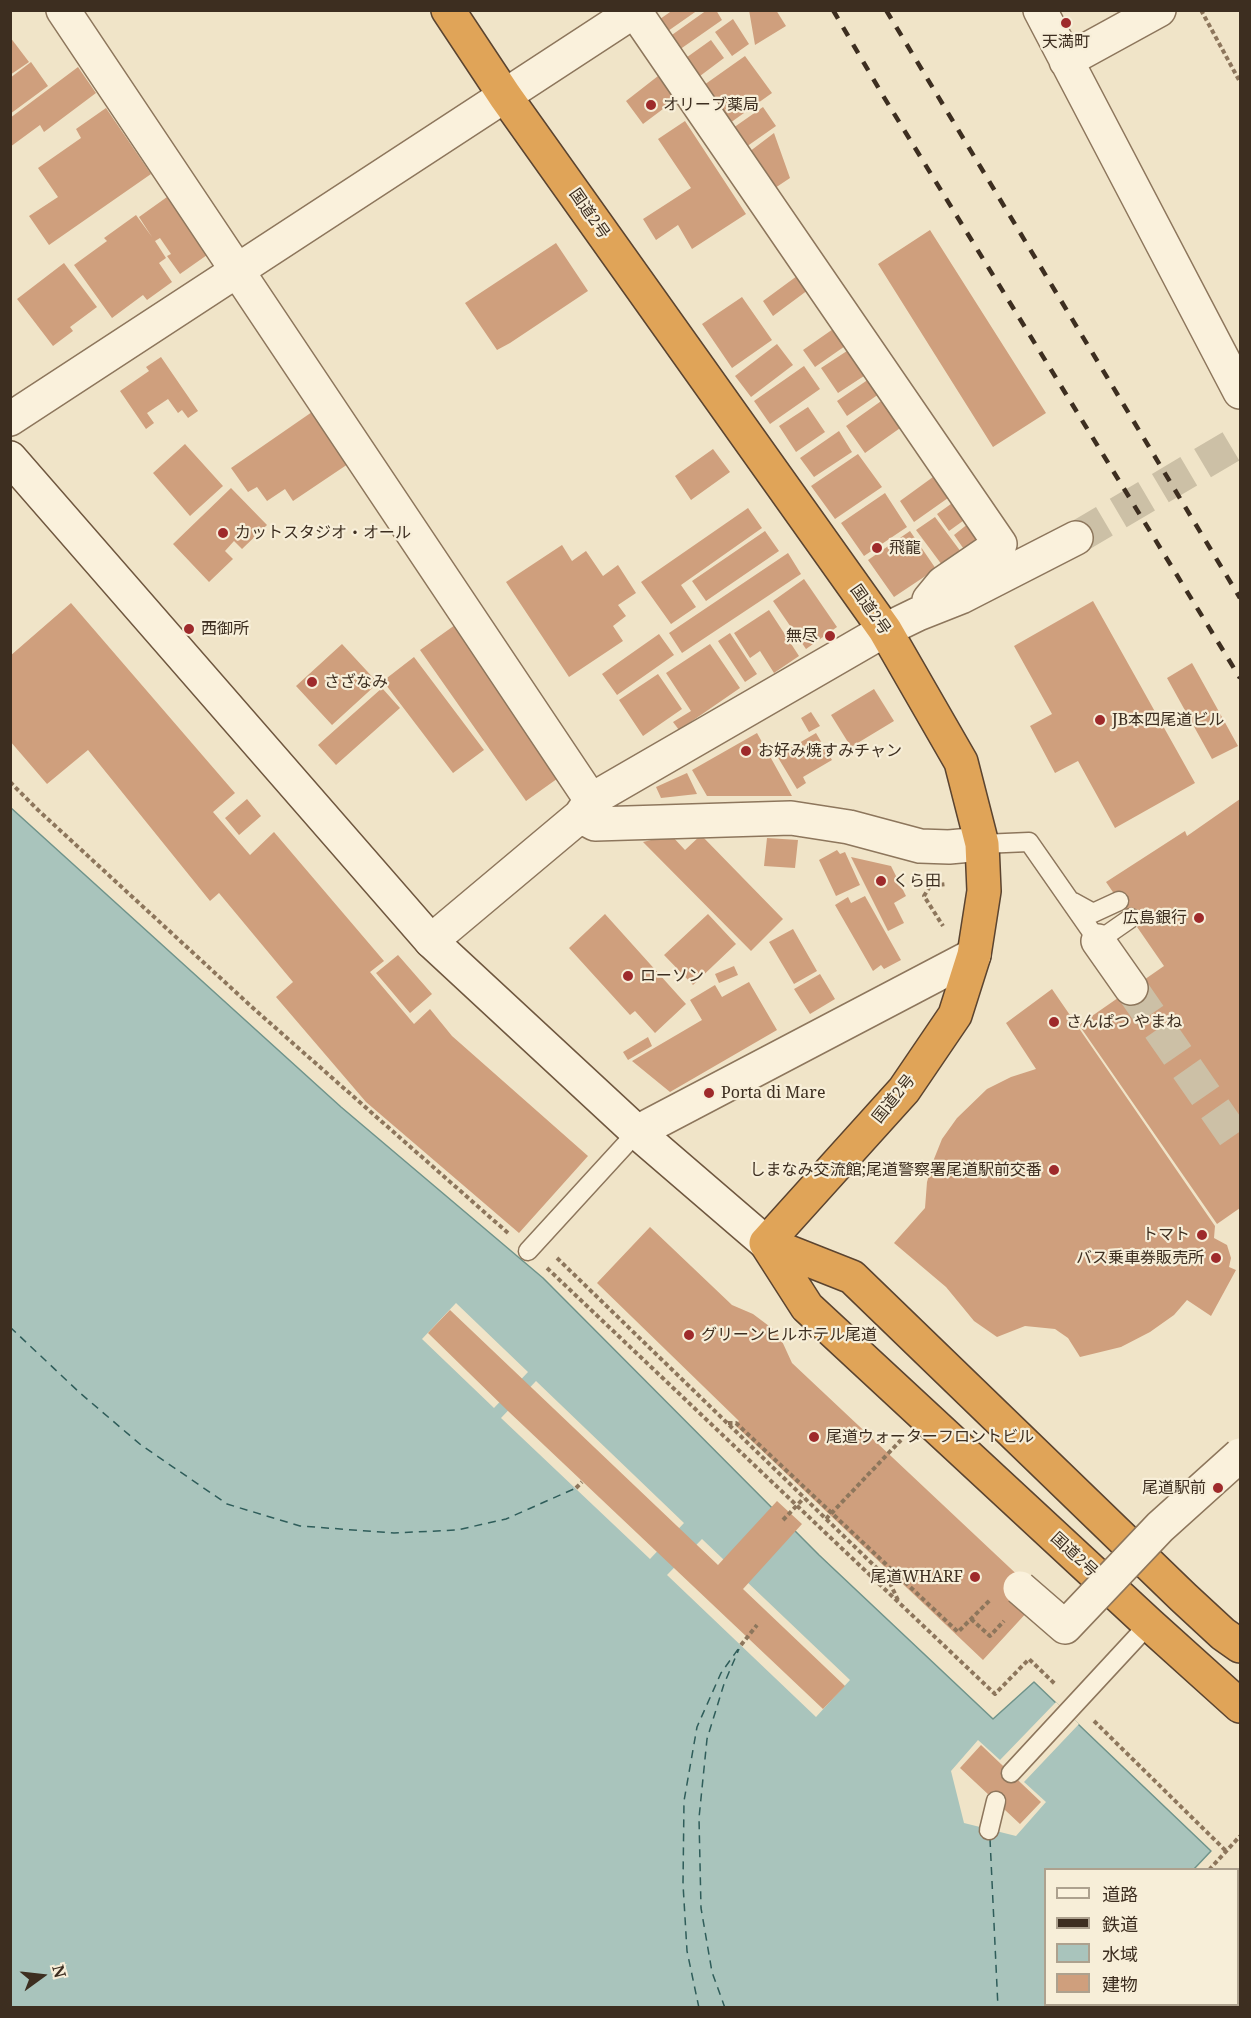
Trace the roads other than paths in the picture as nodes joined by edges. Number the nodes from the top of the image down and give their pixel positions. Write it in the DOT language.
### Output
graph roads {
  1 [pos="63,10"];
  2 [pos="448,10"];
  3 [pos="1040,10"];
  4 [pos="1159,10"];
  5 [pos="635,11"];
  6 [pos="1066,61"];
  7 [pos="505,96"];
  8 [pos="238,272"];
  9 [pos="1240,392"];
  10 [pos="10,419"];
  11 [pos="10,458"];
  12 [pos="1076,538"];
  13 [pos="918,614"];
  14 [pos="885,630"];
  15 [pos="586,808"];
  16 [pos="982,844"];
  17 [pos="1069,900"];
  18 [pos="1119,901"];
  19 [pos="1131,918"];
  20 [pos="1098,940"];
  21 [pos="431,941"];
  22 [pos="974,955"];
  23 [pos="1131,988"];
  24 [pos="637,1132"];
  25 [pos="766,1243"];
  26 [pos="533,1245"];
  27 [pos="1240,1455"];
  28 [pos="1020,1588"];
  29 [pos="1149,1624"];
  30 [pos="1240,1646"];
  31 [pos="1240,1706"];
  32 [pos="1011,1773"];
  33 [pos="996,1801"];
  34 [pos="990,1830"];
  1 -- 8 [label="street"];
  2 -- 7 [label="highway, 国道2号"];
  3 -- 6 [label="street"];
  4 -- 6 [label="street"];
  5 -- 7 [label="street"];
  5 -- 13 [label="street"];
  6 -- 9 [label="street"];
  7 -- 8 [label="street"];
  7 -- 14 [label="highway, 国道2号"];
  8 -- 10 [label="street"];
  8 -- 15 [label="street"];
  11 -- 21 [label="street"];
  12 -- 13 [label="street"];
  13 -- 14 [label="street"];
  14 -- 15 [label="street"];
  14 -- 16 [label="highway, 国道2号"];
  15 -- 16 [label="street"];
  15 -- 21 [label="street"];
  16 -- 17 [label="lane"];
  16 -- 22 [label="highway, 国道2号"];
  17 -- 18 [label="lane"];
  17 -- 20 [label="lane"];
  19 -- 20 [label="lane"];
  20 -- 23 [label="street"];
  21 -- 24 [label="street"];
  22 -- 24 [label="street"];
  22 -- 25 [label="highway, 国道2号"];
  24 -- 25 [label="street"];
  24 -- 26 [label="lane"];
  25 -- 29 [label="highway, 国道2号"];
  25 -- 30 [label="highway"];
  27 -- 28 [label="street, bridge"];
  29 -- 31 [label="highway, 国道2号"];
  29 -- 32 [label="lane"];
  33 -- 34 [label="lane"];
}
